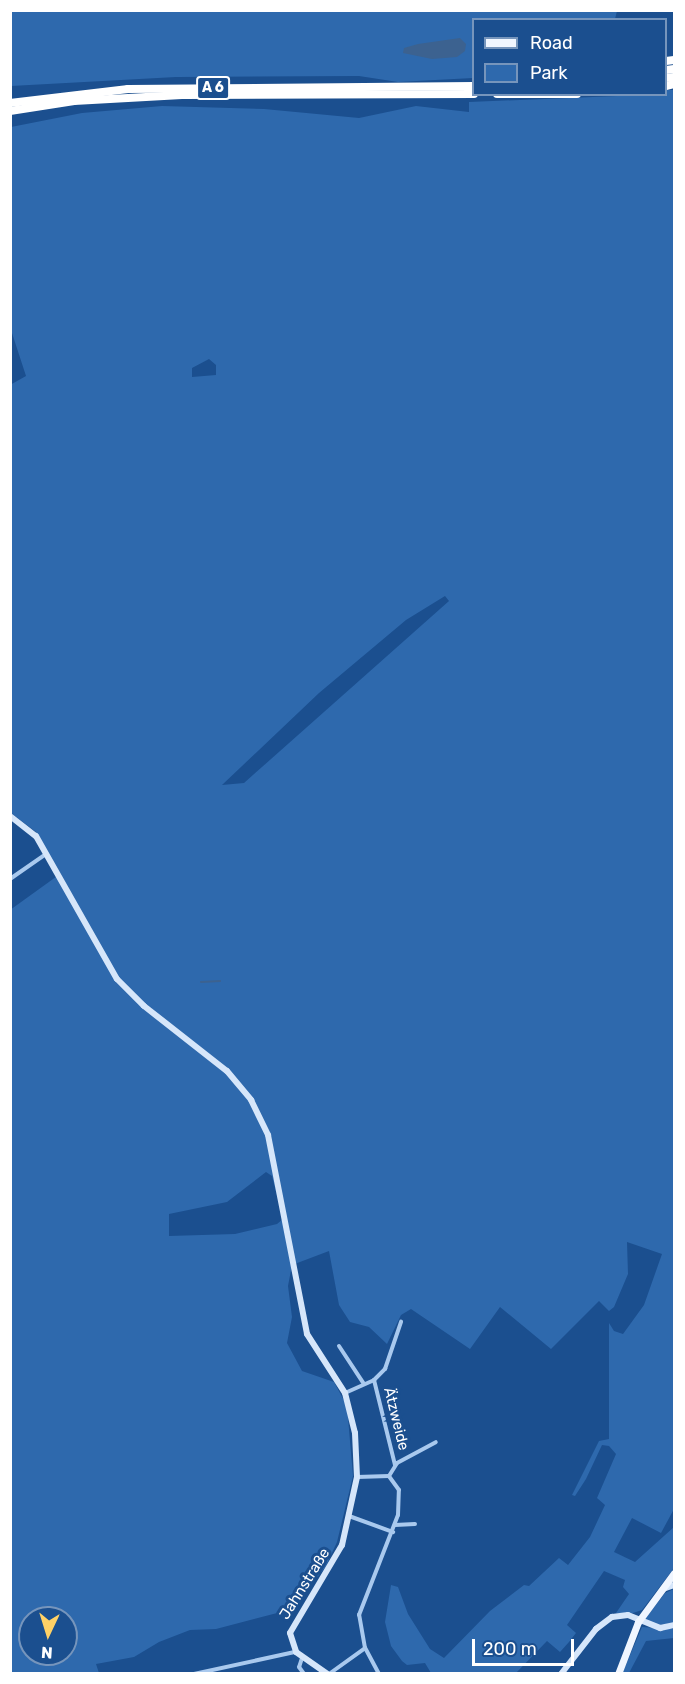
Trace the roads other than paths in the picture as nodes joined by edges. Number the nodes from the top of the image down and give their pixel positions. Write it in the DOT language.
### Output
graph roads {
  1 [pos="472,86"];
  2 [pos="472,94"];
  3 [pos="13,107"];
  4 [pos="10,816"];
  5 [pos="46,854"];
  6 [pos="10,879"];
  7 [pos="401,1322"];
  8 [pos="339,1346"];
  9 [pos="374,1380"];
  10 [pos="364,1384"];
  11 [pos="345,1393"];
  12 [pos="436,1442"];
  13 [pos="396,1465"];
  14 [pos="389,1476"];
  15 [pos="357,1477"];
  16 [pos="349,1516"];
  17 [pos="415,1524"];
  18 [pos="395,1525"];
  19 [pos="393,1532"];
  20 [pos="674,1578"];
  21 [pos="675,1625"];
  22 [pos="364,1648"];
  23 [pos="296,1652"];
  24 [pos="302,1658"];
  25 [pos="194,1674"];
  26 [pos="304,1674"];
  27 [pos="328,1674"];
  28 [pos="379,1674"];
  29 [pos="561,1674"];
  30 [pos="618,1674"];
  1 -- 3 [label="highway, A 6"];
  2 -- 3 [label="highway, A 6"];
  4 -- 5 [label="street, Jahnstraße"];
  5 -- 6 [label="street"];
  5 -- 11 [label="street, Jahnstraße"];
  7 -- 9 [label="street, Ätzweide"];
  8 -- 10 [label="street, Ätzweide"];
  9 -- 10 [label="street, Ätzweide"];
  9 -- 13 [label="street, Ätzweide"];
  10 -- 11 [label="street, Ätzweide"];
  11 -- 15 [label="street, Jahnstraße"];
  12 -- 13 [label="street"];
  13 -- 14 [label="street"];
  14 -- 15 [label="street"];
  14 -- 18 [label="street"];
  15 -- 16 [label="street, Jahnstraße"];
  16 -- 19 [label="street"];
  16 -- 23 [label="street, Jahnstraße"];
  17 -- 18 [label="street"];
  18 -- 19 [label="street"];
  19 -- 22 [label="street"];
  20 -- 30 [label="main road"];
  21 -- 29 [label="street"];
  22 -- 27 [label="street"];
  22 -- 28 [label="street"];
  23 -- 24 [label="street"];
  23 -- 25 [label="street"];
  24 -- 26 [label="street"];
  24 -- 27 [label="street"];
}
